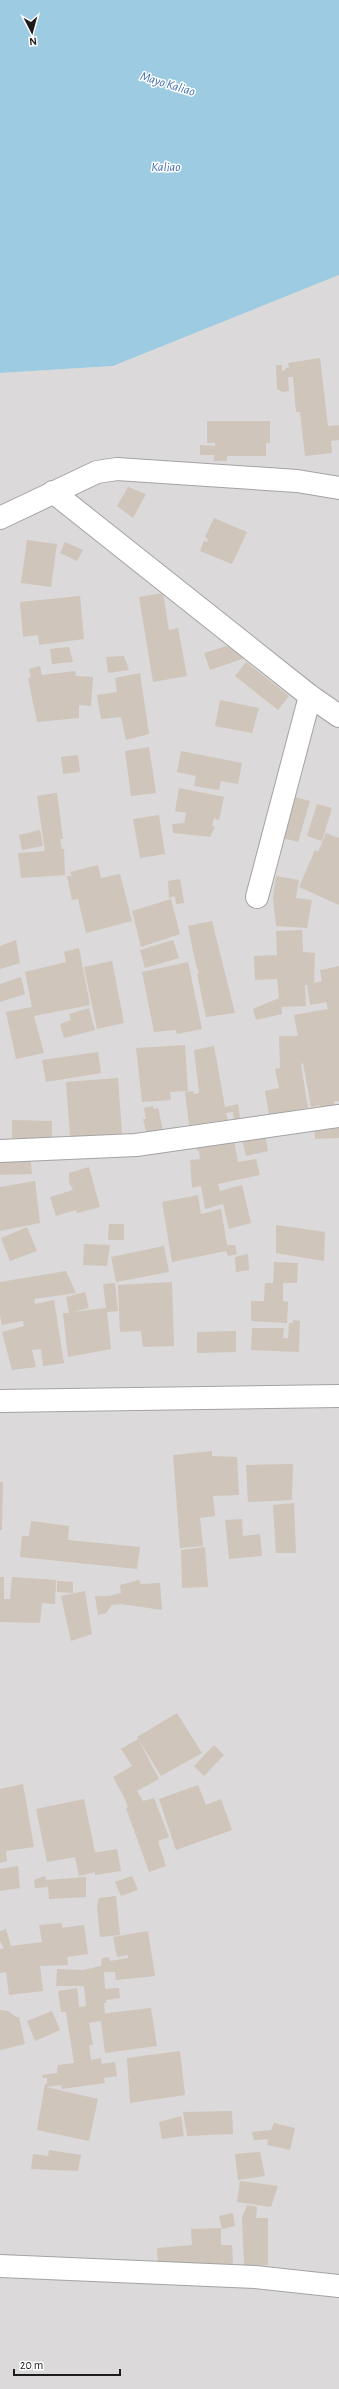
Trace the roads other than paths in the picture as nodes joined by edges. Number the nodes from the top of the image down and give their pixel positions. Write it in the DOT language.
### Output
graph roads {
  1 [pos="339,488"];
  2 [pos="53,492"];
  3 [pos="0,518"];
  4 [pos="310,696"];
  5 [pos="339,716"];
  6 [pos="257,896"];
  7 [pos="339,1116"];
  8 [pos="0,1151"];
  9 [pos="339,1396"];
  10 [pos="0,1401"];
  11 [pos="0,2266"];
  12 [pos="339,2286"];
  1 -- 2 [label="street"];
  2 -- 3 [label="street"];
  2 -- 4 [label="street"];
  4 -- 5 [label="street"];
  4 -- 6 [label="street"];
  7 -- 8 [label="street"];
  9 -- 10 [label="street"];
  11 -- 12 [label="street"];
}
